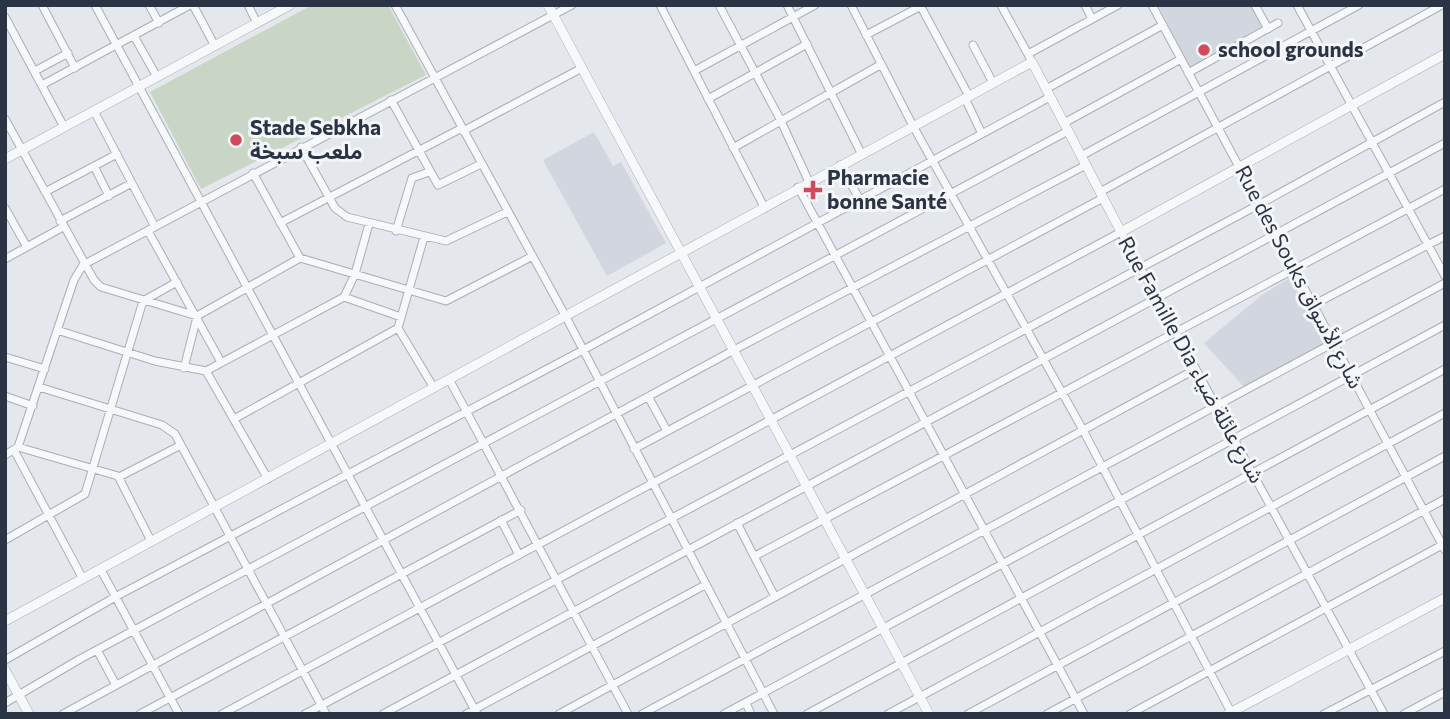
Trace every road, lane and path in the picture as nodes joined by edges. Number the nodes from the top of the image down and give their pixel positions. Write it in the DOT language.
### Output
graph roads {
  1 [pos="42,5"];
  2 [pos="95,5"];
  3 [pos="192,5"];
  4 [pos="248,5"];
  5 [pos="290,5"];
  6 [pos="395,5"];
  7 [pos="548,5"];
  8 [pos="572,5"];
  9 [pos="660,5"];
  10 [pos="719,5"];
  11 [pos="788,5"];
  12 [pos="815,5"];
  13 [pos="851,5"];
  14 [pos="1001,5"];
  15 [pos="1085,5"];
  16 [pos="1118,5"];
  17 [pos="1152,5"];
  18 [pos="1255,5"];
  19 [pos="1297,5"];
  20 [pos="1359,5"];
  21 [pos="1442,5"];
  22 [pos="152,6"];
  23 [pos="921,6"];
  24 [pos="553,16"];
  25 [pos="5,17"];
  26 [pos="793,17"];
  27 [pos="1092,19"];
  28 [pos="159,23"];
  29 [pos="257,23"];
  30 [pos="1278,23"];
  31 [pos="1163,25"];
  32 [pos="7,26"];
  33 [pos="1268,29"];
  34 [pos="1311,31"];
  35 [pos="866,35"];
  36 [pos="134,36"];
  37 [pos="807,44"];
  38 [pos="117,45"];
  39 [pos="973,45"];
  40 [pos="215,46"];
  41 [pos="742,47"];
  42 [pos="68,53"];
  43 [pos="1445,54"];
  44 [pos="1030,58"];
  45 [pos="1181,59"];
  46 [pos="880,65"];
  47 [pos="1331,66"];
  48 [pos="75,68"];
  49 [pos="582,68"];
  50 [pos="35,71"];
  51 [pos="694,71"];
  52 [pos="1188,73"];
  53 [pos="756,74"];
  54 [pos="157,77"];
  55 [pos="434,77"];
  56 [pos="993,83"];
  57 [pos="42,85"];
  58 [pos="139,86"];
  59 [pos="830,91"];
  60 [pos="1199,92"];
  61 [pos="1048,93"];
  62 [pos="967,97"];
  63 [pos="391,100"];
  64 [pos="708,100"];
  65 [pos="1445,102"];
  66 [pos="1352,105"];
  67 [pos="94,111"];
  68 [pos="5,119"];
  69 [pos="780,119"];
  70 [pos="913,126"];
  71 [pos="64,127"];
  72 [pos="1066,127"];
  73 [pos="1218,128"];
  74 [pos="463,130"];
  75 [pos="982,134"];
  76 [pos="1371,142"];
  77 [pos="1445,143"];
  78 [pos="301,147"];
  79 [pos="733,148"];
  80 [pos="22,150"];
  81 [pos="417,152"];
  82 [pos="861,153"];
  83 [pos="117,154"];
  84 [pos="5,159"];
  85 [pos="932,161"];
  86 [pos="1084,161"];
  87 [pos="481,164"];
  88 [pos="840,165"];
  89 [pos="94,166"];
  90 [pos="1239,167"];
  91 [pos="429,172"];
  92 [pos="253,173"];
  93 [pos="1389,173"];
  94 [pos="810,182"];
  95 [pos="132,183"];
  96 [pos="798,187"];
  97 [pos="1445,189"];
  98 [pos="45,192"];
  99 [pos="950,193"];
  100 [pos="1101,195"];
  101 [pos="109,196"];
  102 [pos="330,197"];
  103 [pos="860,200"];
  104 [pos="201,201"];
  105 [pos="1259,204"];
  106 [pos="764,207"];
  107 [pos="5,208"];
  108 [pos="1408,209"];
  109 [pos="506,212"];
  110 [pos="280,223"];
  111 [pos="817,223"];
  112 [pos="62,224"];
  113 [pos="369,224"];
  114 [pos="969,227"];
  115 [pos="151,229"];
  116 [pos="396,231"];
  117 [pos="1121,232"];
  118 [pos="1275,234"];
  119 [pos="1445,236"];
  120 [pos="424,237"];
  121 [pos="1428,245"];
  122 [pos="27,247"];
  123 [pos="682,252"];
  124 [pos="531,257"];
  125 [pos="836,257"];
  126 [pos="300,258"];
  127 [pos="5,259"];
  128 [pos="987,260"];
  129 [pos="83,265"];
  130 [pos="1140,268"];
  131 [pos="1294,269"];
  132 [pos="355,274"];
  133 [pos="1445,276"];
  134 [pos="177,282"];
  135 [pos="1445,283"];
  136 [pos="701,286"];
  137 [pos="854,287"];
  138 [pos="248,288"];
  139 [pos="408,291"];
  140 [pos="1006,293"];
  141 [pos="344,297"];
  142 [pos="1157,298"];
  143 [pos="144,301"];
  144 [pos="1314,305"];
  145 [pos="197,316"];
  146 [pos="401,317"];
  147 [pos="566,317"];
  148 [pos="717,321"];
  149 [pos="872,321"];
  150 [pos="1445,325"];
  151 [pos="1025,327"];
  152 [pos="398,328"];
  153 [pos="57,330"];
  154 [pos="1175,332"];
  155 [pos="274,334"];
  156 [pos="1333,342"];
  157 [pos="583,350"];
  158 [pos="734,350"];
  159 [pos="128,353"];
  160 [pos="891,355"];
  161 [pos="5,357"];
  162 [pos="1043,359"];
  163 [pos="222,362"];
  164 [pos="184,368"];
  165 [pos="45,369"];
  166 [pos="1196,369"];
  167 [pos="1445,369"];
  168 [pos="206,371"];
  169 [pos="1351,375"];
  170 [pos="449,379"];
  171 [pos="599,379"];
  172 [pos="299,382"];
  173 [pos="753,386"];
  174 [pos="40,387"];
  175 [pos="434,388"];
  176 [pos="909,389"];
  177 [pos="1062,393"];
  178 [pos="5,396"];
  179 [pos="649,398"];
  180 [pos="1215,405"];
  181 [pos="33,406"];
  182 [pos="111,408"];
  183 [pos="1370,410"];
  184 [pos="466,411"];
  185 [pos="1445,413"];
  186 [pos="618,415"];
  187 [pos="234,419"];
  188 [pos="771,419"];
  189 [pos="927,421"];
  190 [pos="1083,430"];
  191 [pos="667,431"];
  192 [pos="1235,440"];
  193 [pos="484,442"];
  194 [pos="1388,443"];
  195 [pos="332,444"];
  196 [pos="181,445"];
  197 [pos="16,448"];
  198 [pos="634,449"];
  199 [pos="789,453"];
  200 [pos="5,455"];
  201 [pos="945,455"];
  202 [pos="1445,456"];
  203 [pos="1102,467"];
  204 [pos="94,469"];
  205 [pos="1252,473"];
  206 [pos="348,474"];
  207 [pos="119,477"];
  208 [pos="1406,477"];
  209 [pos="503,478"];
  210 [pos="268,479"];
  211 [pos="652,484"];
  212 [pos="807,486"];
  213 [pos="966,494"];
  214 [pos="1445,499"];
  215 [pos="1121,502"];
  216 [pos="1270,506"];
  217 [pos="364,507"];
  218 [pos="213,508"];
  219 [pos="521,510"];
  220 [pos="1424,510"];
  221 [pos="49,517"];
  222 [pos="670,518"];
  223 [pos="824,519"];
  224 [pos="501,520"];
  225 [pos="737,523"];
  226 [pos="986,530"];
  227 [pos="1138,536"];
  228 [pos="230,537"];
  229 [pos="5,540"];
  230 [pos="152,541"];
  231 [pos="383,541"];
  232 [pos="1289,541"];
  233 [pos="540,543"];
  234 [pos="1444,546"];
  235 [pos="687,550"];
  236 [pos="519,555"];
  237 [pos="755,556"];
  238 [pos="846,559"];
  239 [pos="1004,564"];
  240 [pos="1156,569"];
  241 [pos="101,570"];
  242 [pos="248,570"];
  243 [pos="1307,573"];
  244 [pos="402,574"];
  245 [pos="557,577"];
  246 [pos="83,579"];
  247 [pos="705,585"];
  248 [pos="864,594"];
  249 [pos="117,596"];
  250 [pos="775,597"];
  251 [pos="1022,598"];
  252 [pos="1445,598"];
  253 [pos="1174,603"];
  254 [pos="267,604"];
  255 [pos="421,607"];
  256 [pos="1326,607"];
  257 [pos="574,611"];
  258 [pos="5,621"];
  259 [pos="726,624"];
  260 [pos="135,629"];
  261 [pos="883,629"];
  262 [pos="1040,631"];
  263 [pos="1192,636"];
  264 [pos="285,637"];
  265 [pos="438,642"];
  266 [pos="591,644"];
  267 [pos="1348,649"];
  268 [pos="97,650"];
  269 [pos="1445,651"];
  270 [pos="5,660"];
  271 [pos="745,661"];
  272 [pos="901,661"];
  273 [pos="1058,665"];
  274 [pos="152,667"];
  275 [pos="5,670"];
  276 [pos="1209,670"];
  277 [pos="303,671"];
  278 [pos="455,675"];
  279 [pos="116,685"];
  280 [pos="612,685"];
  281 [pos="1370,689"];
  282 [pos="1445,692"];
  283 [pos="764,693"];
  284 [pos="19,696"];
  285 [pos="920,697"];
  286 [pos="170,698"];
  287 [pos="1076,698"];
  288 [pos="5,703"];
  289 [pos="746,703"];
  290 [pos="321,705"];
  291 [pos="475,711"];
  292 [pos="1231,713"];
  293 [pos="29,714"];
  294 [pos="63,714"];
  295 [pos="139,714"];
  296 [pos="179,714"];
  297 [pos="222,714"];
  298 [pos="305,714"];
  299 [pos="326,714"];
  300 [pos="383,714"];
  301 [pos="466,714"];
  302 [pos="559,714"];
  303 [pos="628,714"];
  304 [pos="642,714"];
  305 [pos="724,714"];
  306 [pos="751,714"];
  307 [pos="775,714"];
  308 [pos="807,714"];
  309 [pos="888,714"];
  310 [pos="929,714"];
  311 [pos="968,714"];
  312 [pos="1047,714"];
  313 [pos="1084,714"];
  314 [pos="1130,714"];
  315 [pos="1324,714"];
  316 [pos="1384,714"];
  317 [pos="1404,714"];
  1 -- 42 [label="street"];
  2 -- 38 [label="street"];
  3 -- 28 [label="street"];
  3 -- 40 [label="street"];
  4 -- 29 [label="street"];
  5 -- 29 [label="street"];
  6 -- 55 [label="street"];
  7 -- 24 [label="street"];
  8 -- 24 [label="street"];
  9 -- 51 [label="street"];
  10 -- 41 [label="street"];
  11 -- 26 [label="street"];
  12 -- 26 [label="street"];
  13 -- 35 [label="street"];
  14 -- 44 [label="street, Rue Famille Dia شارع عائلة ضياء"];
  15 -- 27 [label="street"];
  16 -- 27 [label="street"];
  17 -- 31 [label="street, Rue des Souks شارع الأسواق"];
  18 -- 33 [label="street"];
  19 -- 34 [label="street"];
  20 -- 34 [label="street"];
  21 -- 47 [label="street"];
  22 -- 28 [label="street"];
  23 -- 35 [label="street"];
  23 -- 62 [label="street"];
  24 -- 49 [label="street"];
  24 -- 55 [label="street"];
  25 -- 32 [label="street"];
  26 -- 37 [label="street"];
  26 -- 41 [label="street"];
  27 -- 44 [label="street"];
  28 -- 36 [label="street"];
  29 -- 40 [label="street"];
  30 -- 33 [label="street"];
  31 -- 45 [label="street, Rue des Souks شارع الأسواق"];
  31 -- 61 [label="street"];
  32 -- 50 [label="street"];
  33 -- 52 [label="street"];
  34 -- 47 [label="street"];
  34 -- 60 [label="street"];
  35 -- 46 [label="street"];
  36 -- 38 [label="street"];
  36 -- 54 [label="street"];
  37 -- 53 [label="street"];
  37 -- 59 [label="street"];
  38 -- 48 [label="street"];
  38 -- 58 [label="street"];
  39 -- 56 [label="street"];
  40 -- 54 [label="street"];
  41 -- 51 [label="street"];
  41 -- 53 [label="street"];
  42 -- 48 [label="street"];
  42 -- 50 [label="street"];
  43 -- 66 [label="street"];
  44 -- 56 [label="street"];
  44 -- 61 [label="street, Rue Famille Dia شارع عائلة ضياء"];
  45 -- 52 [label="street, Rue des Souks شارع الأسواق"];
  45 -- 72 [label="street"];
  46 -- 59 [label="street"];
  46 -- 70 [label="street"];
  47 -- 66 [label="street"];
  47 -- 73 [label="street"];
  48 -- 57 [label="street"];
  49 -- 74 [label="street"];
  49 -- 123 [label="street"];
  50 -- 57 [label="street"];
  51 -- 64 [label="street"];
  52 -- 60 [label="street, Rue des Souks شارع الأسواق"];
  53 -- 64 [label="street"];
  53 -- 69 [label="street"];
  54 -- 58 [label="street"];
  55 -- 63 [label="street"];
  55 -- 74 [label="street"];
  56 -- 62 [label="street"];
  57 -- 71 [label="street"];
  58 -- 67 [label="street"];
  58 -- 104 [label="street"];
  59 -- 69 [label="street"];
  59 -- 82 [label="street"];
  60 -- 73 [label="street, Rue des Souks شارع الأسواق"];
  60 -- 86 [label="street"];
  61 -- 72 [label="street, Rue Famille Dia شارع عائلة ضياء"];
  61 -- 75 [label="street"];
  62 -- 70 [label="street"];
  62 -- 75 [label="street"];
  63 -- 78 [label="street"];
  63 -- 81 [label="street"];
  64 -- 79 [label="street"];
  65 -- 76 [label="street"];
  66 -- 76 [label="street"];
  66 -- 90 [label="street"];
  67 -- 71 [label="street"];
  67 -- 83 [label="street"];
  68 -- 80 [label="street"];
  69 -- 79 [label="street"];
  69 -- 94 [label="street"];
  70 -- 82 [label="street"];
  70 -- 85 [label="street"];
  71 -- 80 [label="street"];
  72 -- 86 [label="street, Rue Famille Dia شارع عائلة ضياء"];
  72 -- 99 [label="street"];
  73 -- 90 [label="street, Rue des Souks شارع الأسواق"];
  73 -- 100 [label="street"];
  74 -- 81 [label="street"];
  74 -- 87 [label="street"];
  75 -- 85 [label="street"];
  76 -- 93 [label="street"];
  76 -- 105 [label="street"];
  77 -- 93 [label="street"];
  78 -- 92 [label="street"];
  78 -- 102 [label="street"];
  79 -- 106 [label="street"];
  80 -- 84 [label="street"];
  80 -- 98 [label="street"];
  81 -- 91 [label="street"];
  81 -- 102 [label="street"];
  82 -- 88 [label="street"];
  83 -- 89 [label="street"];
  83 -- 95 [label="street"];
  85 -- 99 [label="street"];
  85 -- 103 [label="street"];
  86 -- 100 [label="street, Rue Famille Dia شارع عائلة ضياء"];
  86 -- 114 [label="street"];
  87 -- 91 [label="street"];
  87 -- 109 [label="street"];
  88 -- 94 [label="street"];
  88 -- 103 [label="street"];
  89 -- 98 [label="street"];
  89 -- 101 [label="street"];
  90 -- 105 [label="street, Rue des Souks شارع الأسواق"];
  90 -- 117 [label="street"];
  91 -- 116 [label="street"];
  92 -- 104 [label="street"];
  92 -- 110 [label="street"];
  93 -- 108 [label="street"];
  93 -- 118 [label="street"];
  94 -- 96 [label="street"];
  95 -- 101 [label="street"];
  95 -- 115 [label="street"];
  96 -- 106 [label="street"];
  96 -- 111 [label="street"];
  97 -- 108 [label="street"];
  98 -- 112 [label="street"];
  99 -- 114 [label="street"];
  99 -- 125 [label="street"];
  100 -- 117 [label="street, Rue Famille Dia شارع عائلة ضياء"];
  100 -- 128 [label="street"];
  101 -- 112 [label="street"];
  102 -- 110 [label="street"];
  102 -- 113 [label="street"];
  103 -- 111 [label="street"];
  104 -- 115 [label="street"];
  104 -- 138 [label="street"];
  105 -- 118 [label="street, Rue des Souks شارع الأسواق"];
  105 -- 130 [label="street"];
  106 -- 123 [label="street"];
  107 -- 122 [label="street"];
  108 -- 121 [label="street"];
  108 -- 131 [label="street"];
  109 -- 120 [label="street"];
  109 -- 124 [label="street"];
  110 -- 126 [label="street"];
  111 -- 125 [label="street"];
  111 -- 136 [label="street"];
  112 -- 122 [label="street"];
  112 -- 129 [label="street"];
  113 -- 116 [label="street"];
  113 -- 132 [label="street"];
  114 -- 128 [label="street"];
  114 -- 137 [label="street"];
  115 -- 129 [label="street"];
  115 -- 134 [label="street"];
  116 -- 120 [label="street"];
  117 -- 130 [label="street, Rue Famille Dia شارع عائلة ضياء"];
  117 -- 140 [label="street"];
  118 -- 131 [label="street, Rue des Souks شارع الأسواق"];
  118 -- 142 [label="street"];
  119 -- 121 [label="street"];
  120 -- 139 [label="street"];
  121 -- 133 [label="street"];
  121 -- 144 [label="street"];
  122 -- 127 [label="street"];
  123 -- 136 [label="street"];
  123 -- 147 [label="street"];
  124 -- 139 [label="street"];
  124 -- 147 [label="street"];
  125 -- 137 [label="street"];
  125 -- 148 [label="street"];
  126 -- 132 [label="street"];
  126 -- 138 [label="street"];
  128 -- 140 [label="street"];
  128 -- 149 [label="street"];
  129 -- 143 [label="street"];
  129 -- 153 [label="street"];
  130 -- 142 [label="street, Rue Famille Dia شارع عائلة ضياء"];
  130 -- 151 [label="street"];
  131 -- 144 [label="street, Rue des Souks شارع الأسواق"];
  131 -- 154 [label="street"];
  132 -- 139 [label="street"];
  132 -- 141 [label="street"];
  134 -- 143 [label="street"];
  134 -- 145 [label="street"];
  135 -- 156 [label="street"];
  136 -- 148 [label="street"];
  136 -- 157 [label="street"];
  137 -- 149 [label="street"];
  137 -- 158 [label="street"];
  138 -- 145 [label="street"];
  138 -- 155 [label="street"];
  139 -- 146 [label="street"];
  140 -- 151 [label="street"];
  140 -- 160 [label="street"];
  141 -- 146 [label="street"];
  141 -- 155 [label="street"];
  142 -- 154 [label="street, Rue Famille Dia شارع عائلة ضياء"];
  142 -- 162 [label="street"];
  143 -- 145 [label="street"];
  143 -- 159 [label="street"];
  144 -- 156 [label="street, Rue des Souks شارع الأسواق"];
  145 -- 163 [label="street"];
  145 -- 164 [label="street"];
  146 -- 152 [label="street"];
  147 -- 157 [label="street"];
  147 -- 170 [label="street"];
  148 -- 158 [label="street"];
  148 -- 171 [label="street"];
  149 -- 160 [label="street"];
  149 -- 173 [label="street"];
  150 -- 169 [label="street"];
  151 -- 162 [label="street"];
  151 -- 176 [label="street"];
  152 -- 172 [label="street"];
  152 -- 175 [label="street"];
  153 -- 159 [label="street"];
  153 -- 165 [label="street"];
  154 -- 166 [label="street, Rue Famille Dia شارع عائلة ضياء"];
  154 -- 177 [label="street"];
  155 -- 163 [label="street"];
  155 -- 172 [label="street"];
  156 -- 169 [label="street, Rue des Souks شارع الأسواق"];
  156 -- 180 [label="street"];
  157 -- 171 [label="street"];
  157 -- 184 [label="street"];
  158 -- 173 [label="street"];
  158 -- 179 [label="street"];
  159 -- 164 [label="street"];
  159 -- 182 [label="street"];
  160 -- 176 [label="street"];
  160 -- 188 [label="street"];
  161 -- 165 [label="street"];
  162 -- 177 [label="street"];
  162 -- 189 [label="street"];
  163 -- 168 [label="street"];
  164 -- 168 [label="street"];
  165 -- 174 [label="street"];
  166 -- 180 [label="street, Rue Famille Dia شارع عائلة ضياء"];
  166 -- 190 [label="street"];
  167 -- 183 [label="street"];
  168 -- 187 [label="street"];
  169 -- 183 [label="street, Rue des Souks شارع الأسواق"];
  169 -- 192 [label="street"];
  170 -- 175 [label="street"];
  170 -- 184 [label="street"];
  171 -- 186 [label="street"];
  171 -- 193 [label="street"];
  172 -- 187 [label="street"];
  172 -- 195 [label="street"];
  173 -- 188 [label="street"];
  173 -- 191 [label="street"];
  174 -- 181 [label="street"];
  174 -- 182 [label="street"];
  175 -- 195 [label="street"];
  176 -- 189 [label="street"];
  176 -- 199 [label="street"];
  177 -- 190 [label="street"];
  177 -- 201 [label="street"];
  178 -- 181 [label="street"];
  179 -- 186 [label="street"];
  179 -- 191 [label="street"];
  180 -- 192 [label="street, Rue Famille Dia شارع عائلة ضياء"];
  180 -- 203 [label="street"];
  181 -- 197 [label="street"];
  182 -- 196 [label="street"];
  182 -- 204 [label="street"];
  183 -- 194 [label="street, Rue des Souks شارع الأسواق"];
  183 -- 205 [label="street"];
  184 -- 193 [label="street"];
  184 -- 206 [label="street"];
  185 -- 194 [label="street"];
  186 -- 198 [label="street"];
  186 -- 209 [label="street"];
  187 -- 210 [label="street"];
  188 -- 199 [label="street"];
  188 -- 211 [label="street"];
  189 -- 201 [label="street"];
  189 -- 212 [label="street"];
  190 -- 203 [label="street"];
  190 -- 213 [label="street"];
  191 -- 198 [label="street"];
  192 -- 205 [label="street, Rue Famille Dia شارع عائلة ضياء"];
  192 -- 215 [label="street"];
  193 -- 209 [label="street"];
  193 -- 217 [label="street"];
  194 -- 208 [label="street, Rue des Souks شارع الأسواق"];
  194 -- 216 [label="street"];
  195 -- 206 [label="street"];
  195 -- 210 [label="street"];
  196 -- 207 [label="street"];
  196 -- 218 [label="street"];
  197 -- 200 [label="street"];
  197 -- 204 [label="street"];
  197 -- 221 [label="street"];
  198 -- 211 [label="street"];
  199 -- 212 [label="street"];
  199 -- 222 [label="street"];
  201 -- 213 [label="street"];
  201 -- 223 [label="street"];
  202 -- 208 [label="street"];
  203 -- 215 [label="street"];
  203 -- 226 [label="street"];
  204 -- 207 [label="street"];
  204 -- 221 [label="street"];
  205 -- 216 [label="street, Rue Famille Dia شارع عائلة ضياء"];
  205 -- 227 [label="street"];
  206 -- 217 [label="street"];
  206 -- 228 [label="street"];
  207 -- 230 [label="street"];
  208 -- 220 [label="street, Rue des Souks شارع الأسواق"];
  208 -- 232 [label="street"];
  209 -- 219 [label="street"];
  209 -- 231 [label="street"];
  210 -- 218 [label="street"];
  211 -- 222 [label="street"];
  211 -- 233 [label="street"];
  212 -- 223 [label="street"];
  212 -- 225 [label="street"];
  213 -- 226 [label="street"];
  213 -- 238 [label="street"];
  214 -- 220 [label="street"];
  215 -- 227 [label="street"];
  215 -- 239 [label="street"];
  216 -- 232 [label="street, Rue Famille Dia شارع عائلة ضياء"];
  216 -- 240 [label="street"];
  217 -- 231 [label="street"];
  217 -- 242 [label="street"];
  218 -- 228 [label="street"];
  218 -- 230 [label="street"];
  219 -- 224 [label="street"];
  219 -- 233 [label="street"];
  220 -- 234 [label="street, Rue des Souks شارع الأسواق"];
  220 -- 243 [label="street"];
  221 -- 229 [label="street"];
  221 -- 246 [label="street"];
  222 -- 235 [label="street"];
  222 -- 245 [label="street"];
  223 -- 237 [label="street"];
  223 -- 238 [label="street"];
  224 -- 236 [label="street"];
  224 -- 244 [label="street"];
  225 -- 235 [label="street"];
  225 -- 237 [label="street"];
  226 -- 239 [label="street"];
  226 -- 248 [label="street"];
  227 -- 240 [label="street"];
  227 -- 251 [label="street"];
  228 -- 242 [label="street"];
  228 -- 249 [label="street"];
  230 -- 241 [label="street"];
  231 -- 244 [label="street"];
  231 -- 254 [label="street"];
  232 -- 243 [label="street, Rue Famille Dia شارع عائلة ضياء"];
  232 -- 253 [label="street"];
  233 -- 236 [label="street"];
  233 -- 245 [label="street"];
  234 -- 256 [label="street"];
  235 -- 247 [label="street"];
  235 -- 257 [label="street"];
  236 -- 255 [label="street"];
  237 -- 250 [label="street"];
  238 -- 248 [label="street"];
  238 -- 250 [label="street"];
  239 -- 251 [label="street"];
  239 -- 261 [label="street"];
  240 -- 253 [label="street"];
  240 -- 262 [label="street"];
  241 -- 246 [label="street"];
  241 -- 249 [label="street"];
  242 -- 254 [label="street"];
  242 -- 260 [label="street"];
  243 -- 256 [label="street, Rue Famille Dia شارع عائلة ضياء"];
  243 -- 263 [label="street"];
  244 -- 255 [label="street"];
  244 -- 264 [label="street"];
  245 -- 257 [label="street"];
  245 -- 265 [label="street"];
  246 -- 258 [label="street"];
  247 -- 259 [label="street"];
  247 -- 266 [label="street"];
  248 -- 261 [label="street"];
  248 -- 271 [label="street"];
  249 -- 260 [label="street"];
  249 -- 270 [label="street"];
  250 -- 259 [label="street"];
  251 -- 262 [label="street"];
  251 -- 272 [label="street"];
  252 -- 267 [label="street"];
  253 -- 263 [label="street"];
  253 -- 273 [label="street"];
  254 -- 264 [label="street"];
  254 -- 274 [label="street"];
  255 -- 265 [label="street"];
  255 -- 277 [label="street"];
  256 -- 267 [label="street, Rue Famille Dia شارع عائلة ضياء"];
  256 -- 276 [label="street"];
  257 -- 266 [label="street"];
  257 -- 278 [label="street"];
  259 -- 271 [label="street"];
  259 -- 280 [label="street"];
  260 -- 268 [label="street"];
  260 -- 274 [label="street"];
  261 -- 272 [label="street"];
  261 -- 283 [label="street"];
  262 -- 273 [label="street"];
  262 -- 285 [label="street"];
  263 -- 276 [label="street"];
  263 -- 287 [label="street"];
  264 -- 277 [label="street"];
  264 -- 286 [label="street"];
  265 -- 278 [label="street"];
  265 -- 290 [label="street"];
  266 -- 280 [label="street"];
  266 -- 291 [label="street"];
  267 -- 281 [label="street, Rue Famille Dia شارع عائلة ضياء"];
  267 -- 292 [label="street"];
  268 -- 279 [label="street"];
  268 -- 284 [label="street"];
  269 -- 281 [label="street"];
  271 -- 283 [label="street"];
  271 -- 304 [label="street"];
  272 -- 285 [label="street"];
  272 -- 308 [label="street"];
  273 -- 287 [label="street"];
  273 -- 311 [label="street"];
  274 -- 279 [label="street"];
  274 -- 286 [label="street"];
  275 -- 284 [label="street"];
  276 -- 292 [label="street"];
  276 -- 314 [label="street"];
  277 -- 290 [label="street"];
  277 -- 297 [label="street"];
  278 -- 291 [label="street"];
  278 -- 300 [label="street"];
  279 -- 294 [label="street"];
  280 -- 302 [label="street"];
  280 -- 303 [label="street"];
  281 -- 315 [label="street"];
  281 -- 316 [label="street, Rue Famille Dia شارع عائلة ضياء"];
  282 -- 317 [label="street"];
  283 -- 289 [label="street"];
  283 -- 307 [label="street"];
  284 -- 288 [label="street"];
  284 -- 293 [label="street"];
  285 -- 309 [label="street"];
  285 -- 310 [label="street"];
  286 -- 295 [label="street"];
  286 -- 296 [label="street"];
  287 -- 312 [label="street"];
  287 -- 313 [label="street"];
  289 -- 305 [label="street"];
  289 -- 306 [label="street"];
  290 -- 298 [label="street"];
  290 -- 299 [label="street"];
  291 -- 301 [label="street"];
}
